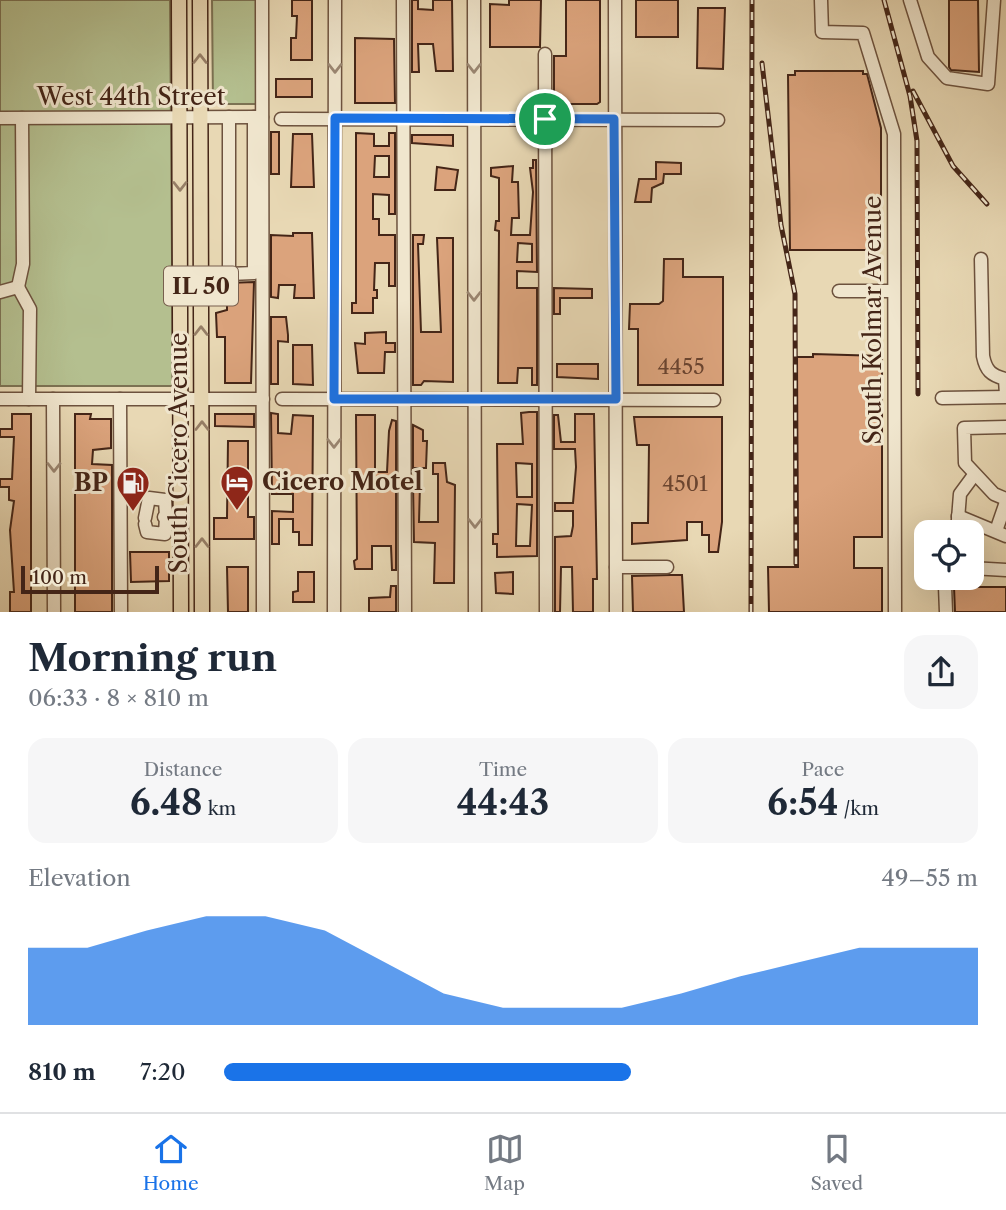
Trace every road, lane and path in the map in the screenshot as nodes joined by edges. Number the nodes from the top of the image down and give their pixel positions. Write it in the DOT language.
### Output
graph roads {
  1 [pos="179,0"];
  2 [pos="200,0"];
  3 [pos="262,0"];
  4 [pos="335,0"];
  5 [pos="403,0"];
  6 [pos="474,0"];
  7 [pos="615,0"];
  8 [pos="821,0"];
  9 [pos="909,0"];
  10 [pos="994,0"];
  11 [pos="545,54"];
  12 [pos="180,117"];
  13 [pos="201,117"];
  14 [pos="229,117"];
  15 [pos="258,117"];
  16 [pos="0,118"];
  17 [pos="22,118"];
  18 [pos="335,118"];
  19 [pos="404,118"];
  20 [pos="474,118"];
  21 [pos="281,119"];
  22 [pos="545,119"];
  23 [pos="614,119"];
  24 [pos="718,120"];
  25 [pos="229,203"];
  26 [pos="254,204"];
  27 [pos="981,259"];
  28 [pos="18,286"];
  29 [pos="839,291"];
  30 [pos="0,292"];
  31 [pos="893,292"];
  32 [pos="1006,379"];
  33 [pos="1006,396"];
  34 [pos="942,398"];
  35 [pos="0,399"];
  36 [pos="29,399"];
  37 [pos="54,399"];
  38 [pos="121,399"];
  39 [pos="181,399"];
  40 [pos="202,399"];
  41 [pos="263,399"];
  42 [pos="334,399"];
  43 [pos="405,399"];
  44 [pos="475,399"];
  45 [pos="545,399"];
  46 [pos="616,399"];
  47 [pos="282,400"];
  48 [pos="714,400"];
  49 [pos="1006,427"];
  50 [pos="974,475"];
  51 [pos="1006,501"];
  52 [pos="957,516"];
  53 [pos="957,520"];
  54 [pos="1001,533"];
  55 [pos="616,567"];
  56 [pos="667,567"];
  57 [pos="984,569"];
  58 [pos="1006,570"];
  59 [pos="945,590"];
  60 [pos="54,611"];
  61 [pos="121,611"];
  62 [pos="181,611"];
  63 [pos="202,611"];
  64 [pos="264,611"];
  65 [pos="334,611"];
  66 [pos="405,611"];
  67 [pos="475,611"];
  68 [pos="546,611"];
  69 [pos="616,611"];
  70 [pos="895,611"];
  71 [pos="946,611"];
  1 -- 12 [label="main road, South Cicero Avenue / IL 50"];
  13 -- 2 [label="main road, South Cicero Avenue / IL 50, one-way"];
  3 -- 15 [label="street"];
  4 -- 18 [label="street, one-way"];
  5 -- 19 [label="street"];
  6 -- 20 [label="street, one-way"];
  7 -- 23 [label="street"];
  8 -- 31 [label="street, South Kolmar Avenue"];
  9 -- 10 [label="street"];
  11 -- 22 [label="street"];
  12 -- 13 [label="street, West 44th Street"];
  12 -- 17 [label="street, West 44th Street"];
  12 -- 39 [label="main road, South Cicero Avenue / IL 50, one-way"];
  13 -- 14 [label="street, West 44th Street"];
  40 -- 13 [label="main road, South Cicero Avenue / IL 50, one-way"];
  14 -- 15 [label="street, West 44th Street"];
  14 -- 25 [label="street"];
  15 -- 26 [label="street"];
  15 -- 41 [label="street"];
  16 -- 17 [label="street, West 44th Street"];
  17 -- 28 [label="street"];
  18 -- 19 [label="street"];
  18 -- 21 [label="street"];
  18 -- 42 [label="street"];
  19 -- 20 [label="street"];
  19 -- 43 [label="street"];
  20 -- 22 [label="street"];
  20 -- 44 [label="street, one-way"];
  22 -- 23 [label="street"];
  22 -- 45 [label="street"];
  23 -- 24 [label="street"];
  23 -- 46 [label="street"];
  25 -- 26 [label="street"];
  25 -- 26 [label="street"];
  27 -- 32 [label="street"];
  28 -- 30 [label="street"];
  28 -- 36 [label="street"];
  29 -- 31 [label="street"];
  31 -- 70 [label="street, South Kolmar Avenue"];
  32 -- 33 [label="street"];
  33 -- 34 [label="street"];
  35 -- 36 [label="street"];
  36 -- 37 [label="street"];
  37 -- 38 [label="street"];
  37 -- 60 [label="street, one-way"];
  38 -- 39 [label="street"];
  38 -- 61 [label="street"];
  39 -- 40 [label="street"];
  39 -- 62 [label="main road, South Cicero Avenue / IL 50"];
  40 -- 41 [label="street"];
  63 -- 40 [label="main road, South Cicero Avenue / IL 50, one-way"];
  41 -- 64 [label="street"];
  42 -- 43 [label="street"];
  42 -- 47 [label="street"];
  42 -- 65 [label="street, one-way"];
  43 -- 44 [label="street"];
  43 -- 66 [label="street"];
  44 -- 45 [label="street"];
  44 -- 67 [label="street, one-way"];
  45 -- 46 [label="street"];
  45 -- 68 [label="street"];
  46 -- 48 [label="street"];
  46 -- 55 [label="street"];
  49 -- 50 [label="street"];
  50 -- 51 [label="street"];
  50 -- 52 [label="street"];
  51 -- 54 [label="street"];
  52 -- 53 [label="street"];
  52 -- 54 [label="street"];
  55 -- 56 [label="street"];
  55 -- 69 [label="street"];
  57 -- 58 [label="street"];
  59 -- 71 [label="street"];
}
